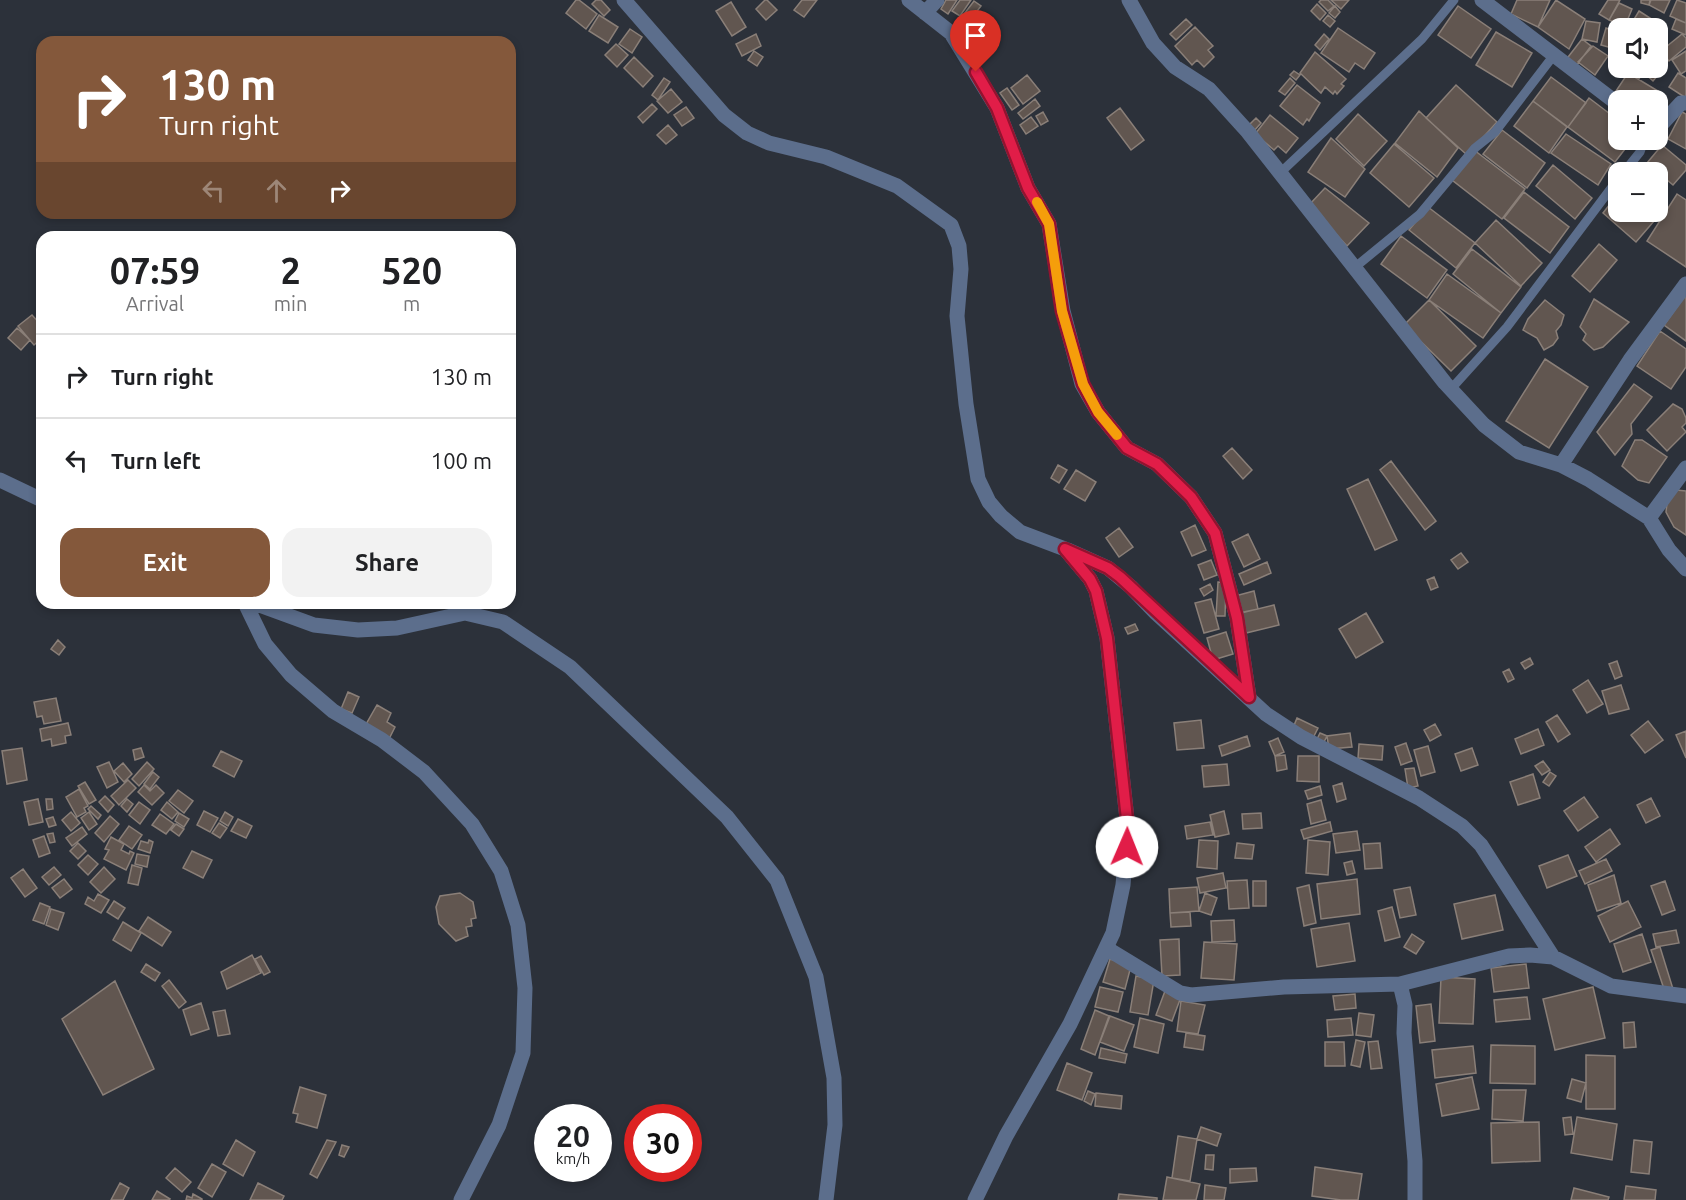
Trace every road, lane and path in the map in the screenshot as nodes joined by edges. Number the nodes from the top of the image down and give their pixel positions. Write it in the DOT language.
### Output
graph roads {
  1 [pos="624,0"];
  2 [pos="909,0"];
  3 [pos="937,0"];
  4 [pos="1129,0"];
  5 [pos="1454,0"];
  6 [pos="1482,0"];
  7 [pos="925,13"];
  8 [pos="1554,56"];
  9 [pos="1608,96"];
  10 [pos="1686,103"];
  11 [pos="1668,117"];
  12 [pos="1280,173"];
  13 [pos="1608,192"];
  14 [pos="1354,268"];
  15 [pos="1686,285"];
  16 [pos="1451,389"];
  17 [pos="1561,465"];
  18 [pos="1686,468"];
  19 [pos="0,480"];
  20 [pos="36,497"];
  21 [pos="1649,518"];
  22 [pos="1065,549"];
  23 [pos="1686,569"];
  24 [pos="248,609"];
  25 [pos="270,609"];
  26 [pos="1249,697"];
  27 [pos="1106,948"];
  28 [pos="1553,957"];
  29 [pos="1400,984"];
  30 [pos="1686,996"];
  31 [pos="461,1200"];
  32 [pos="826,1200"];
  33 [pos="975,1200"];
  34 [pos="1415,1200"];
  1 -- 22 [label="street"];
  2 -- 7 [label="street"];
  3 -- 7 [label="street"];
  4 -- 12 [label="street"];
  5 -- 12 [label="lane"];
  6 -- 8 [label="street"];
  7 -- 26 [label="street"];
  8 -- 9 [label="street"];
  8 -- 14 [label="lane"];
  10 -- 11 [label="street"];
  12 -- 14 [label="street"];
  13 -- 16 [label="lane"];
  14 -- 16 [label="street"];
  15 -- 17 [label="street"];
  16 -- 17 [label="street"];
  17 -- 21 [label="street"];
  18 -- 21 [label="street"];
  19 -- 20 [label="street"];
  21 -- 23 [label="street"];
  22 -- 26 [label="street"];
  22 -- 27 [label="street"];
  24 -- 31 [label="street"];
  25 -- 32 [label="street"];
  26 -- 28 [label="street"];
  27 -- 29 [label="street"];
  27 -- 33 [label="street"];
  28 -- 29 [label="street"];
  28 -- 30 [label="street"];
  29 -- 34 [label="street"];
}
